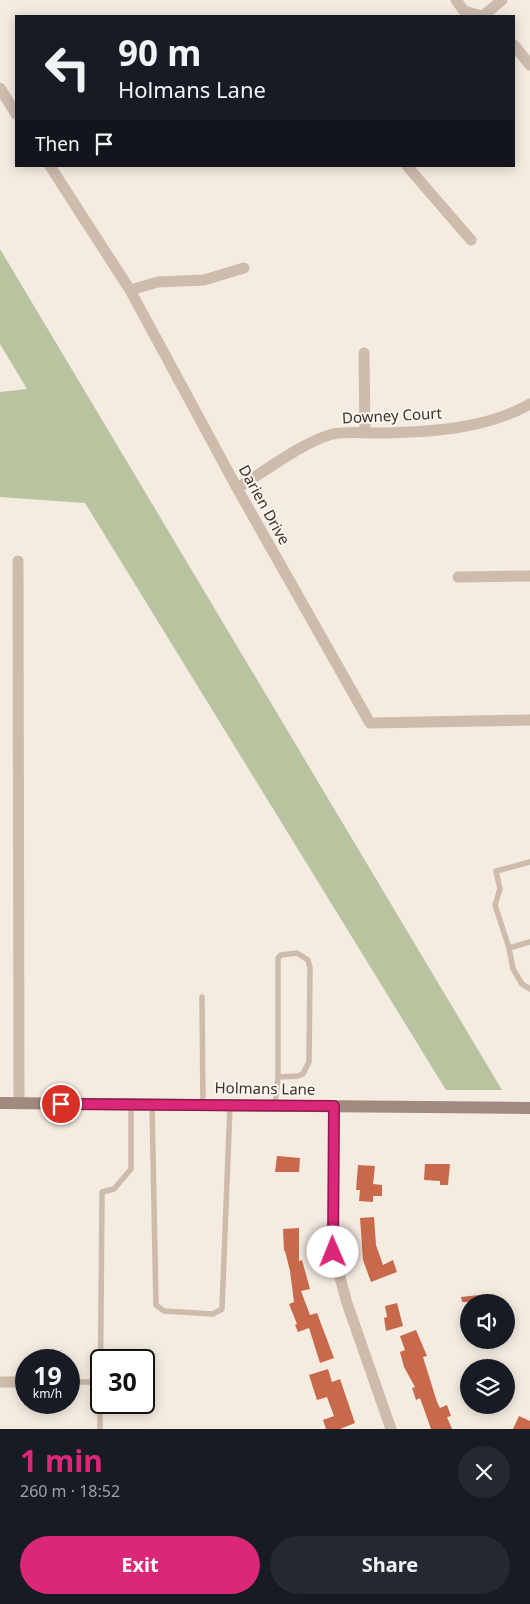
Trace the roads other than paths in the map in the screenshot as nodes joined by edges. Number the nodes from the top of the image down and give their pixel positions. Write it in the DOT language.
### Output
graph roads {
  1 [pos="456,0"];
  2 [pos="502,0"];
  3 [pos="478,15"];
  4 [pos="483,15"];
  5 [pos="515,46"];
  6 [pos="530,65"];
  7 [pos="0,88"];
  8 [pos="15,112"];
  9 [pos="51,167"];
  10 [pos="408,167"];
  11 [pos="471,240"];
  12 [pos="244,268"];
  13 [pos="130,290"];
  14 [pos="364,353"];
  15 [pos="530,404"];
  16 [pos="364,433"];
  17 [pos="237,488"];
  18 [pos="18,561"];
  19 [pos="530,576"];
  20 [pos="458,577"];
  21 [pos="530,720"];
  22 [pos="530,862"];
  23 [pos="530,942"];
  24 [pos="509,948"];
  25 [pos="530,989"];
  26 [pos="202,997"];
  27 [pos="278,1077"];
  28 [pos="0,1103"];
  29 [pos="19,1103"];
  30 [pos="131,1104"];
  31 [pos="152,1104"];
  32 [pos="203,1105"];
  33 [pos="230,1105"];
  34 [pos="275,1106"];
  35 [pos="334,1106"];
  36 [pos="530,1108"];
  37 [pos="100,1349"];
  38 [pos="0,1382"];
  39 [pos="15,1382"];
  40 [pos="100,1414"];
  41 [pos="100,1429"];
  42 [pos="391,1429"];
  1 -- 3 [label="street"];
  2 -- 4 [label="street"];
  5 -- 6 [label="street"];
  7 -- 8 [label="street"];
  9 -- 13 [label="street, Darien Drive"];
  10 -- 11 [label="street"];
  12 -- 13 [label="street"];
  13 -- 17 [label="street, Darien Drive"];
  14 -- 16 [label="street"];
  15 -- 16 [label="street, Downey Court"];
  16 -- 17 [label="street, Downey Court"];
  17 -- 21 [label="street, Darien Drive"];
  18 -- 29 [label="street"];
  19 -- 20 [label="street"];
  22 -- 24 [label="lane"];
  23 -- 24 [label="lane"];
  24 -- 25 [label="lane"];
  26 -- 32 [label="lane"];
  27 -- 27 [label="lane"];
  27 -- 34 [label="lane"];
  28 -- 29 [label="main road, Holmans Lane"];
  29 -- 30 [label="main road, Holmans Lane"];
  30 -- 31 [label="main road, Holmans Lane"];
  30 -- 37 [label="lane"];
  31 -- 32 [label="main road, Holmans Lane"];
  31 -- 33 [label="lane"];
  32 -- 33 [label="main road, Holmans Lane"];
  33 -- 34 [label="main road, Holmans Lane"];
  34 -- 35 [label="main road, Holmans Lane"];
  35 -- 36 [label="main road, Holmans Lane"];
  35 -- 42 [label="street"];
  38 -- 39 [label="street"];
  40 -- 41 [label="lane"];
}
